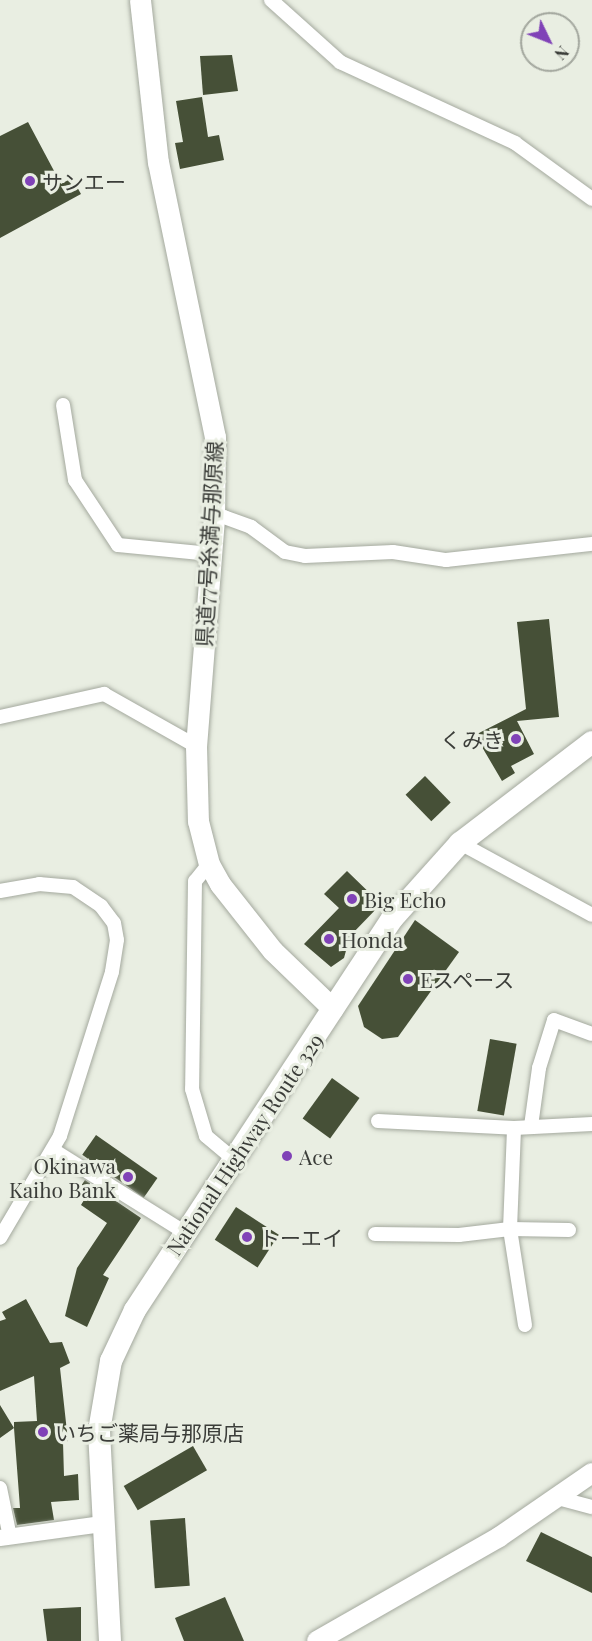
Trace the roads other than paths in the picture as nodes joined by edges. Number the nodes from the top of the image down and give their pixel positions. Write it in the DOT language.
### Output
graph roads {
  1 [pos="140,0"];
  2 [pos="271,0"];
  3 [pos="592,199"];
  4 [pos="63,405"];
  5 [pos="214,518"];
  6 [pos="592,544"];
  7 [pos="211,554"];
  8 [pos="0,717"];
  9 [pos="592,742"];
  10 [pos="196,746"];
  11 [pos="460,843"];
  12 [pos="209,864"];
  13 [pos="0,891"];
  14 [pos="592,915"];
  15 [pos="333,1009"];
  16 [pos="592,1034"];
  17 [pos="378,1121"];
  18 [pos="592,1124"];
  19 [pos="531,1126"];
  20 [pos="514,1128"];
  21 [pos="53,1150"];
  22 [pos="233,1159"];
  23 [pos="510,1229"];
  24 [pos="569,1230"];
  25 [pos="184,1233"];
  26 [pos="375,1234"];
  27 [pos="0,1238"];
  28 [pos="525,1325"];
  29 [pos="592,1473"];
  30 [pos="0,1488"];
  31 [pos="558,1498"];
  32 [pos="592,1507"];
  33 [pos="102,1524"];
  34 [pos="5,1537"];
  35 [pos="110,1641"];
  36 [pos="317,1641"];
  1 -- 5 [label="main road, 県道77号糸満与那原線"];
  2 -- 3 [label="street"];
  4 -- 7 [label="street"];
  5 -- 6 [label="street"];
  5 -- 7 [label="main road, 県道77号糸満与那原線"];
  7 -- 10 [label="main road, 県道77号糸満与那原線"];
  8 -- 10 [label="street"];
  9 -- 11 [label="highway, National Highway Route 329"];
  10 -- 12 [label="main road, 県道77号糸満与那原線"];
  11 -- 14 [label="street"];
  11 -- 15 [label="highway, National Highway Route 329"];
  12 -- 15 [label="main road, 県道77号糸満与那原線"];
  12 -- 22 [label="street"];
  13 -- 21 [label="street"];
  15 -- 22 [label="highway, National Highway Route 329"];
  16 -- 19 [label="street"];
  17 -- 20 [label="street"];
  18 -- 19 [label="street"];
  19 -- 20 [label="street"];
  20 -- 23 [label="street"];
  21 -- 25 [label="street"];
  21 -- 27 [label="street"];
  22 -- 25 [label="highway, National Highway Route 329"];
  23 -- 24 [label="street"];
  23 -- 26 [label="street"];
  23 -- 28 [label="street"];
  25 -- 33 [label="highway, National Highway Route 329"];
  29 -- 31 [label="main road"];
  30 -- 34 [label="street"];
  31 -- 32 [label="street"];
  31 -- 36 [label="main road"];
  33 -- 34 [label="street"];
  33 -- 35 [label="highway, National Highway Route 329"];
}
